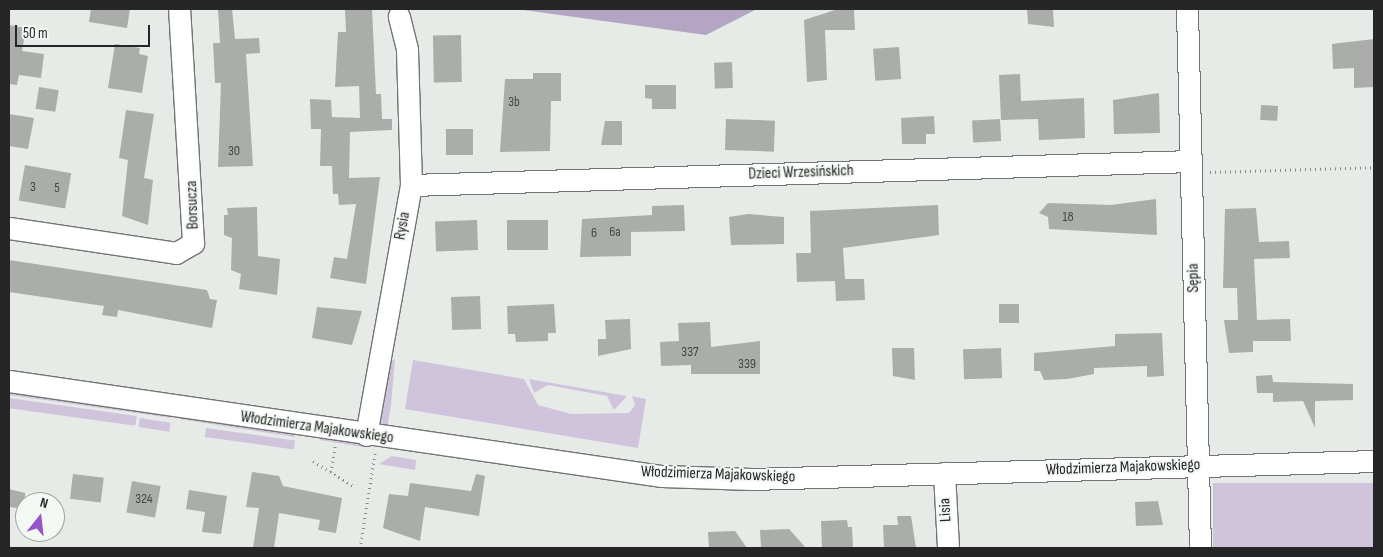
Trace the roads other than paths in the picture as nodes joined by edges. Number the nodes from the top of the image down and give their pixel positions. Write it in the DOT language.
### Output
graph roads {
  1 [pos="179,9"];
  2 [pos="1187,9"];
  3 [pos="399,16"];
  4 [pos="1191,166"];
  5 [pos="411,186"];
  6 [pos="9,228"];
  7 [pos="9,381"];
  8 [pos="370,443"];
  9 [pos="1374,460"];
  10 [pos="1199,465"];
  11 [pos="944,473"];
  12 [pos="948,548"];
  13 [pos="1200,548"];
  1 -- 6 [label="street, Borsucza"];
  2 -- 4 [label="street, Sępia"];
  3 -- 5 [label="street, Rysia"];
  4 -- 5 [label="street, Dzieci Wrzesińskich"];
  4 -- 10 [label="street, Sępia"];
  5 -- 8 [label="street, Rysia"];
  7 -- 8 [label="street, Włodzimierza Majakowskiego"];
  8 -- 11 [label="street, Włodzimierza Majakowskiego"];
  9 -- 10 [label="street, Włodzimierza Majakowskiego"];
  10 -- 11 [label="street, Włodzimierza Majakowskiego"];
  10 -- 13 [label="street, Sępia"];
  11 -- 12 [label="street, Lisia"];
}
